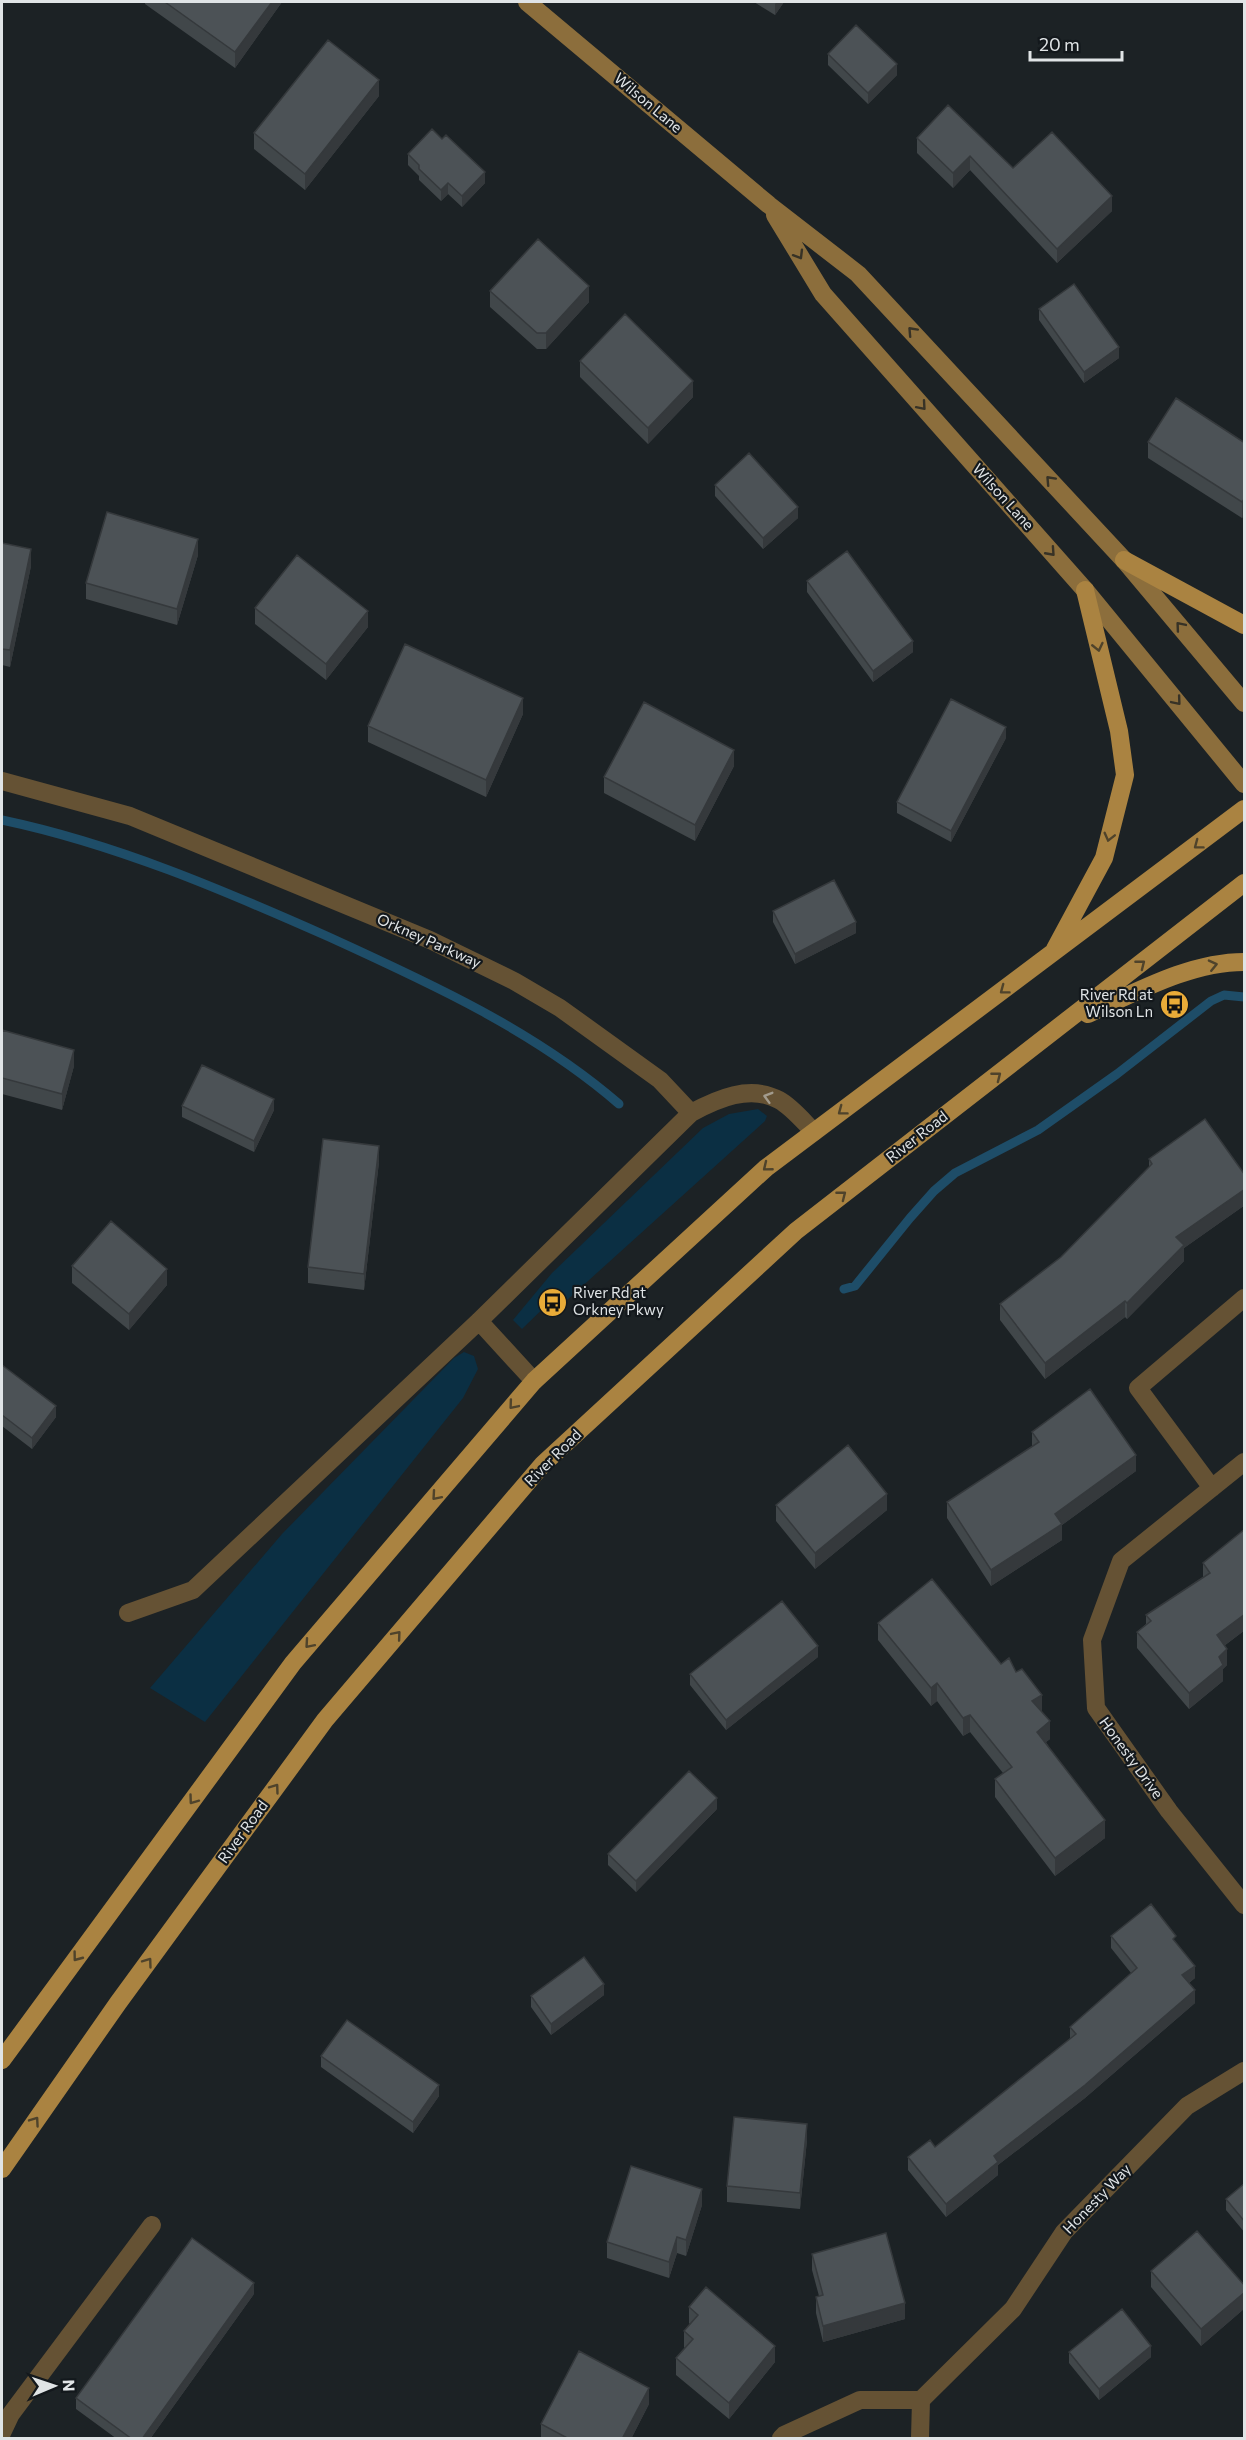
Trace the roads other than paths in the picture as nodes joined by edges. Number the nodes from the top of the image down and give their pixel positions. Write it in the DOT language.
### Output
graph roads {
  1 [pos="527,2"];
  2 [pos="769,205"];
  3 [pos="1124,560"];
  4 [pos="1085,590"];
  5 [pos="1245,625"];
  6 [pos="1245,703"];
  7 [pos="2,781"];
  8 [pos="1245,784"];
  9 [pos="1245,809"];
  10 [pos="1245,883"];
  11 [pos="1051,956"];
  12 [pos="1245,962"];
  13 [pos="1061,1026"];
  14 [pos="691,1113"];
  15 [pos="814,1132"];
  16 [pos="1245,1298"];
  17 [pos="479,1321"];
  18 [pos="534,1381"];
  19 [pos="1245,1462"];
  20 [pos="1212,1488"];
  21 [pos="128,1613"];
  22 [pos="1245,1905"];
  23 [pos="2,2060"];
  24 [pos="1245,2071"];
  25 [pos="2,2169"];
  26 [pos="152,2225"];
  27 [pos="921,2400"];
  28 [pos="2,2433"];
  29 [pos="781,2439"];
  30 [pos="920,2439"];
  1 -- 2 [label="main road, Wilson Lane"];
  3 -- 2 [label="main road, Wilson Lane, one-way"];
  2 -- 4 [label="main road, Wilson Lane, one-way"];
  3 -- 5 [label="main road"];
  6 -- 3 [label="main road, Wilson Lane, one-way"];
  4 -- 8 [label="main road, Wilson Lane, one-way"];
  4 -- 11 [label="main road, one-way"];
  7 -- 14 [label="street, Orkney Parkway"];
  9 -- 11 [label="main road, one-way"];
  13 -- 10 [label="main road, River Road, one-way"];
  11 -- 15 [label="main road, one-way"];
  13 -- 12 [label="main road, one-way"];
  25 -- 13 [label="main road, River Road, one-way"];
  15 -- 14 [label="street, one-way"];
  14 -- 17 [label="street"];
  15 -- 18 [label="main road, one-way"];
  16 -- 20 [label="street"];
  17 -- 18 [label="street"];
  17 -- 21 [label="street"];
  18 -- 23 [label="main road, one-way"];
  19 -- 20 [label="street, Honesty Drive"];
  20 -- 22 [label="street, Honesty Drive"];
  24 -- 27 [label="street, Honesty Way"];
  26 -- 28 [label="street"];
  27 -- 29 [label="street"];
  27 -- 30 [label="street"];
}
